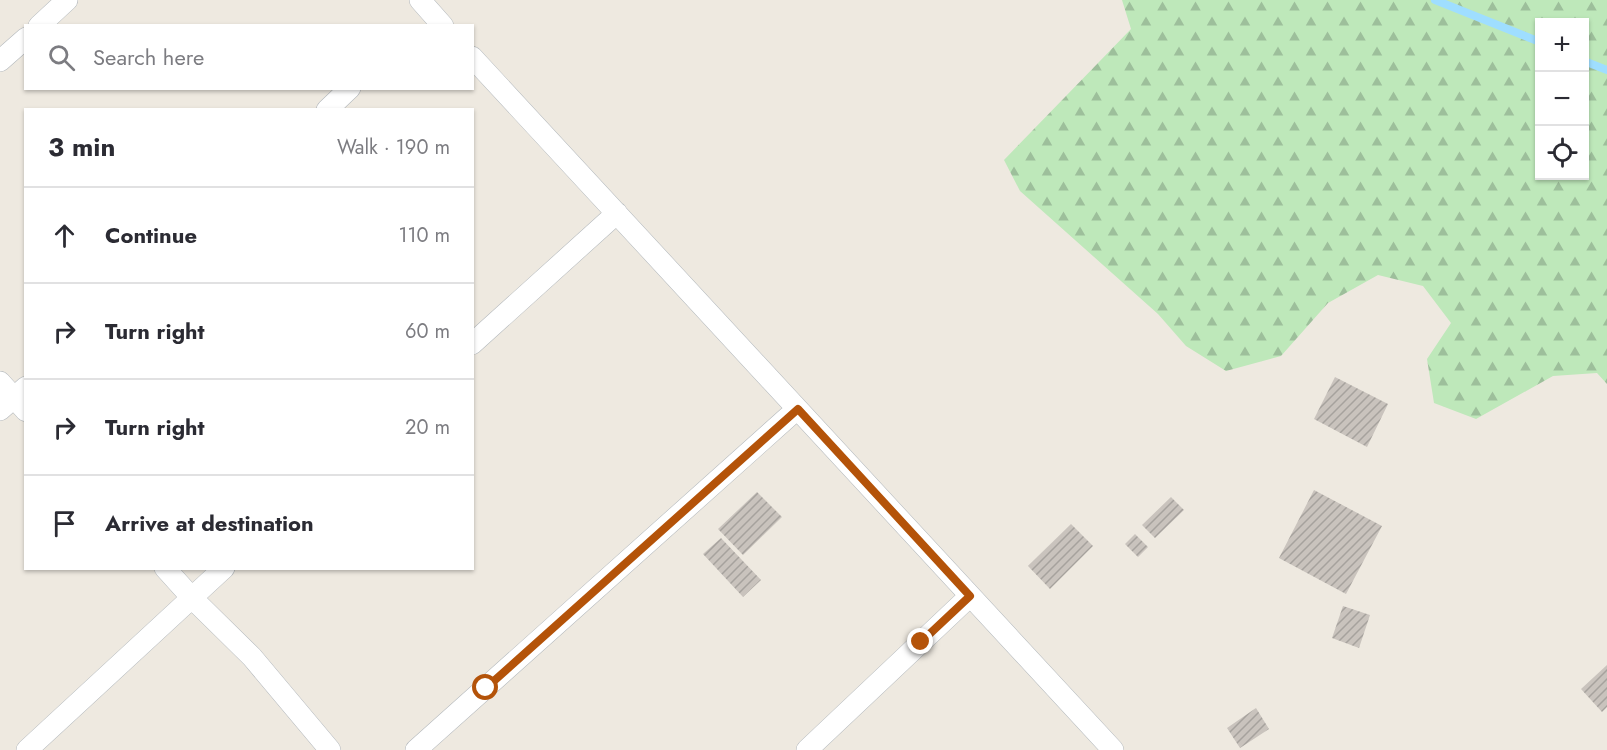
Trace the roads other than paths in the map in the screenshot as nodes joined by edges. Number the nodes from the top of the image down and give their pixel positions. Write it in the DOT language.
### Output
graph roads {
  1 [pos="67,0"];
  2 [pos="41,24"];
  3 [pos="24,40"];
  4 [pos="474,59"];
  5 [pos="0,61"];
  6 [pos="348,90"];
  7 [pos="329,108"];
  8 [pos="616,213"];
  9 [pos="474,342"];
  10 [pos="798,409"];
  11 [pos="167,570"];
  12 [pos="222,570"];
  13 [pos="970,596"];
  14 [pos="192,598"];
  15 [pos="27,750"];
  16 [pos="330,750"];
  17 [pos="417,750"];
  18 [pos="807,750"];
  19 [pos="1113,750"];
  1 -- 2 [label="street"];
  3 -- 5 [label="street"];
  4 -- 8 [label="street"];
  6 -- 7 [label="street"];
  8 -- 9 [label="street"];
  8 -- 10 [label="street"];
  10 -- 13 [label="street"];
  10 -- 17 [label="street"];
  11 -- 14 [label="street"];
  12 -- 14 [label="street"];
  13 -- 18 [label="street"];
  13 -- 19 [label="street"];
  14 -- 15 [label="street"];
  14 -- 16 [label="street"];
}
